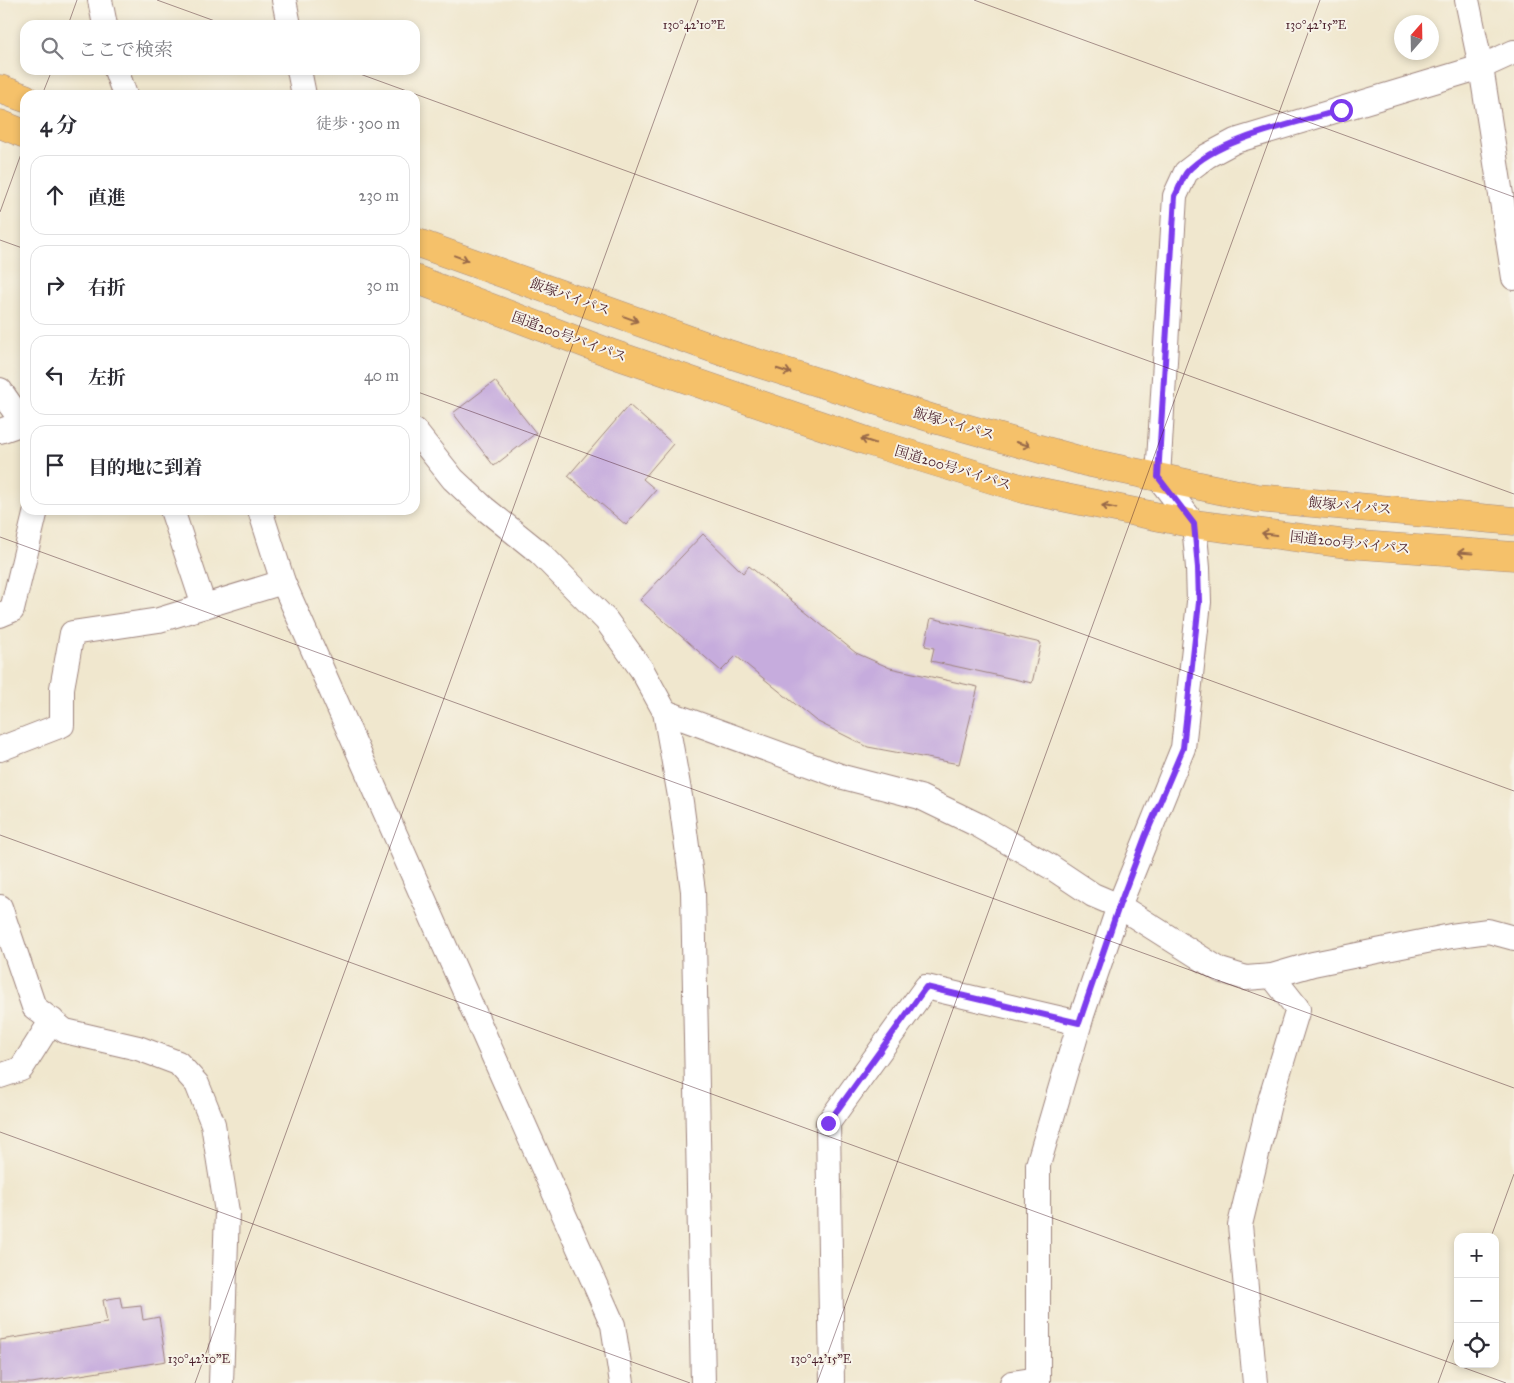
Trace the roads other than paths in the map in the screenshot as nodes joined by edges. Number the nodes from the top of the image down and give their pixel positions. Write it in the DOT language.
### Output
graph roads {
  1 [pos="100,0"];
  2 [pos="284,0"];
  3 [pos="1467,0"];
  4 [pos="104,20"];
  5 [pos="288,20"];
  6 [pos="1514,52"];
  7 [pos="1480,67"];
  8 [pos="118,75"];
  9 [pos="300,75"];
  10 [pos="0,89"];
  11 [pos="123,90"];
  12 [pos="303,90"];
  13 [pos="20,96"];
  14 [pos="0,124"];
  15 [pos="20,132"];
  16 [pos="420,244"];
  17 [pos="1514,278"];
  18 [pos="420,281"];
  19 [pos="0,390"];
  20 [pos="20,418"];
  21 [pos="20,425"];
  22 [pos="0,431"];
  23 [pos="420,437"];
  24 [pos="1158,477"];
  25 [pos="35,515"];
  26 [pos="174,515"];
  27 [pos="262,515"];
  28 [pos="1514,521"];
  29 [pos="1194,524"];
  30 [pos="1514,556"];
  31 [pos="283,582"];
  32 [pos="204,606"];
  33 [pos="0,615"];
  34 [pos="665,712"];
  35 [pos="0,749"];
  36 [pos="1119,906"];
  37 [pos="0,907"];
  38 [pos="1514,938"];
  39 [pos="1272,976"];
  40 [pos="52,1020"];
  41 [pos="1079,1023"];
  42 [pos="0,1076"];
  43 [pos="1038,1381"];
  44 [pos="221,1383"];
  45 [pos="622,1383"];
  46 [pos="703,1383"];
  47 [pos="832,1383"];
  48 [pos="1012,1383"];
  49 [pos="1255,1383"];
  1 -- 4 [label="street"];
  2 -- 5 [label="street"];
  3 -- 7 [label="street"];
  6 -- 7 [label="street"];
  7 -- 17 [label="street"];
  7 -- 24 [label="street"];
  8 -- 11 [label="street"];
  9 -- 12 [label="street"];
  10 -- 13 [label="highway"];
  14 -- 15 [label="highway"];
  16 -- 24 [label="highway, 飯塚バイパス, one-way"];
  29 -- 18 [label="highway, 国道200号バイパス, one-way"];
  19 -- 20 [label="street"];
  21 -- 22 [label="street"];
  23 -- 34 [label="street"];
  24 -- 28 [label="highway, 飯塚バイパス"];
  24 -- 29 [label="street"];
  25 -- 33 [label="street"];
  26 -- 32 [label="street"];
  27 -- 31 [label="street"];
  30 -- 29 [label="highway, 国道200号バイパス, one-way"];
  29 -- 36 [label="street"];
  31 -- 32 [label="street"];
  31 -- 45 [label="street"];
  32 -- 35 [label="street"];
  34 -- 36 [label="street"];
  34 -- 46 [label="street"];
  36 -- 39 [label="street"];
  36 -- 41 [label="street"];
  37 -- 40 [label="street"];
  38 -- 39 [label="street"];
  39 -- 49 [label="street"];
  40 -- 42 [label="street"];
  40 -- 44 [label="street"];
  41 -- 43 [label="street"];
  41 -- 47 [label="street"];
  43 -- 48 [label="street"];
}
